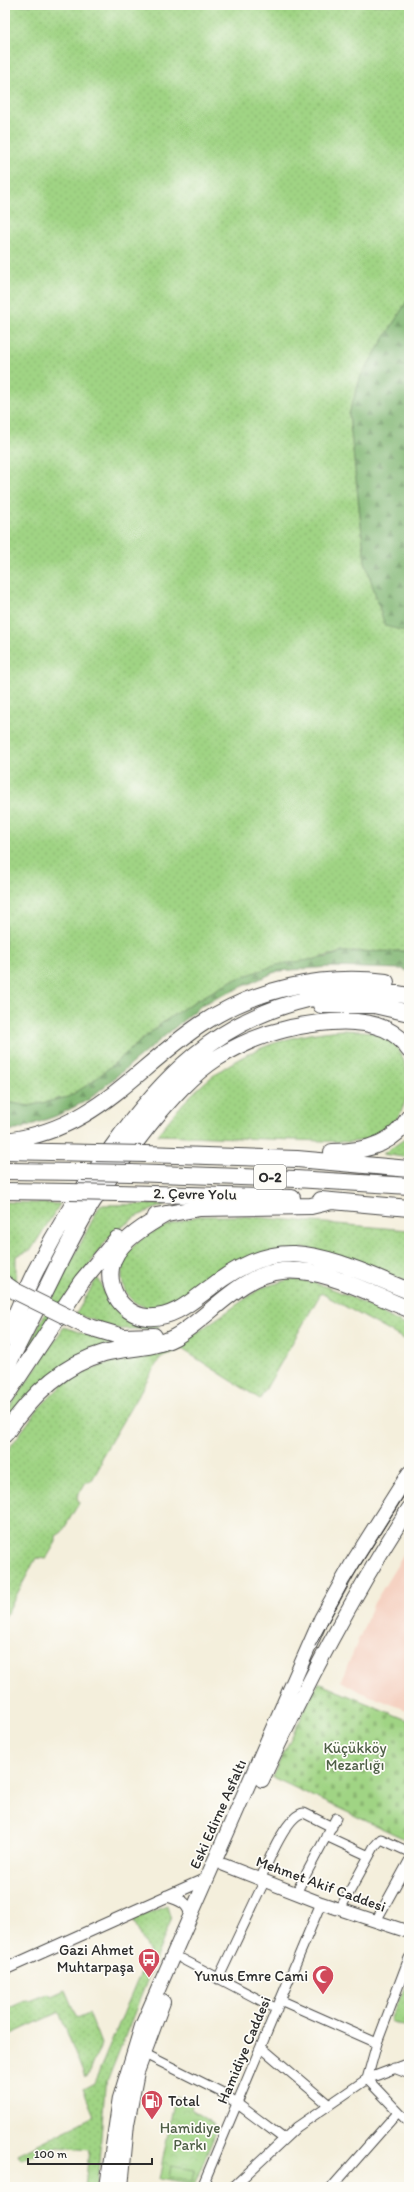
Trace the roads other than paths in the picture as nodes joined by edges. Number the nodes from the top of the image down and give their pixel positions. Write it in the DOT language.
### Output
graph roads {
  1 [pos="409,985"];
  2 [pos="409,996"];
  3 [pos="409,1013"];
  4 [pos="245,1023"];
  5 [pos="409,1050"];
  6 [pos="409,1117"];
  7 [pos="5,1141"];
  8 [pos="5,1151"];
  9 [pos="235,1157"];
  10 [pos="409,1169"];
  11 [pos="5,1171"];
  12 [pos="409,1186"];
  13 [pos="5,1190"];
  14 [pos="332,1201"];
  15 [pos="409,1208"];
  16 [pos="166,1214"];
  17 [pos="34,1274"];
  18 [pos="10,1287"];
  19 [pos="409,1291"];
  20 [pos="409,1309"];
  21 [pos="5,1320"];
  22 [pos="197,1321"];
  23 [pos="5,1338"];
  24 [pos="5,1370"];
  25 [pos="5,1397"];
  26 [pos="5,1434"];
  27 [pos="409,1473"];
  28 [pos="409,1508"];
  29 [pos="303,1656"];
  30 [pos="319,1664"];
  31 [pos="288,1692"];
  32 [pos="292,1716"];
  33 [pos="336,1818"];
  34 [pos="332,1827"];
  35 [pos="326,1836"];
  36 [pos="409,1852"];
  37 [pos="369,1856"];
  38 [pos="409,1861"];
  39 [pos="217,1869"];
  40 [pos="262,1881"];
  41 [pos="296,1893"];
  42 [pos="167,1896"];
  43 [pos="321,1903"];
  44 [pos="340,1909"];
  45 [pos="191,1917"];
  46 [pos="376,1921"];
  47 [pos="409,1931"];
  48 [pos="409,1958"];
  49 [pos="182,1959"];
  50 [pos="5,1969"];
  51 [pos="218,1979"];
  52 [pos="280,2000"];
  53 [pos="277,2009"];
  54 [pos="377,2043"];
  55 [pos="262,2048"];
  56 [pos="143,2053"];
  57 [pos="409,2063"];
  58 [pos="394,2068"];
  59 [pos="409,2074"];
  60 [pos="367,2078"];
  61 [pos="237,2102"];
  62 [pos="329,2105"];
  63 [pos="398,2112"];
  64 [pos="409,2123"];
  65 [pos="283,2138"];
  66 [pos="111,2187"];
  67 [pos="202,2187"];
  68 [pos="233,2187"];
  69 [pos="332,2187"];
  1 -- 7 [label="highway"];
  2 -- 4 [label="highway"];
  3 -- 4 [label="highway"];
  4 -- 17 [label="highway"];
  5 -- 24 [label="highway"];
  6 -- 9 [label="highway"];
  8 -- 9 [label="highway, bridge"];
  9 -- 10 [label="highway"];
  11 -- 12 [label="highway, 2. Çevre Yolu / O-2, bridge"];
  13 -- 14 [label="highway, 2. Çevre Yolu / O-2, bridge"];
  14 -- 15 [label="highway, 2. Çevre Yolu / O-2"];
  14 -- 16 [label="highway"];
  16 -- 19 [label="highway"];
  16 -- 25 [label="highway"];
  17 -- 21 [label="highway"];
  17 -- 23 [label="highway"];
  18 -- 22 [label="highway, bridge"];
  20 -- 22 [label="highway"];
  22 -- 26 [label="highway"];
  27 -- 29 [label="main road, Eski Edirne Asfaltı"];
  28 -- 30 [label="main road, Eski Edirne Asfaltı"];
  29 -- 30 [label="main road"];
  29 -- 31 [label="main road, Eski Edirne Asfaltı"];
  30 -- 32 [label="main road, Eski Edirne Asfaltı"];
  31 -- 32 [label="main road"];
  31 -- 39 [label="main road, Eski Edirne Asfaltı"];
  32 -- 39 [label="main road, Eski Edirne Asfaltı"];
  33 -- 34 [label="street"];
  34 -- 35 [label="street"];
  34 -- 40 [label="street"];
  35 -- 37 [label="street"];
  35 -- 41 [label="street"];
  36 -- 37 [label="street"];
  37 -- 44 [label="street"];
  38 -- 46 [label="street"];
  39 -- 40 [label="main road, Mehmet Akif Caddesi"];
  39 -- 42 [label="street"];
  39 -- 45 [label="main road, Eski Edirne Asfaltı"];
  39 -- 49 [label="main road, Eski Edirne Asfaltı"];
  40 -- 41 [label="main road, Mehmet Akif Caddesi"];
  40 -- 51 [label="street"];
  41 -- 43 [label="main road, Mehmet Akif Caddesi"];
  42 -- 45 [label="street"];
  42 -- 50 [label="street"];
  43 -- 44 [label="main road, Mehmet Akif Caddesi"];
  43 -- 52 [label="street, Hamidiye Caddesi"];
  44 -- 46 [label="main road, Mehmet Akif Caddesi"];
  45 -- 66 [label="main road, Eski Edirne Asfaltı"];
  46 -- 47 [label="main road, Mehmet Akif Caddesi"];
  48 -- 54 [label="street"];
  49 -- 51 [label="street"];
  49 -- 56 [label="main road, Eski Edirne Asfaltı"];
  51 -- 53 [label="street"];
  52 -- 53 [label="street, Hamidiye Caddesi"];
  52 -- 54 [label="street"];
  53 -- 55 [label="street, Hamidiye Caddesi"];
  54 -- 60 [label="street"];
  55 -- 61 [label="street, Hamidiye Caddesi"];
  55 -- 62 [label="street"];
  56 -- 61 [label="street"];
  56 -- 66 [label="main road, Eski Edirne Asfaltı"];
  57 -- 58 [label="street"];
  58 -- 59 [label="street"];
  58 -- 60 [label="street"];
  60 -- 62 [label="street"];
  60 -- 63 [label="street"];
  61 -- 65 [label="street"];
  61 -- 67 [label="street, Hamidiye Caddesi"];
  62 -- 65 [label="street"];
  63 -- 64 [label="street"];
  63 -- 69 [label="street"];
  65 -- 68 [label="street"];
}
